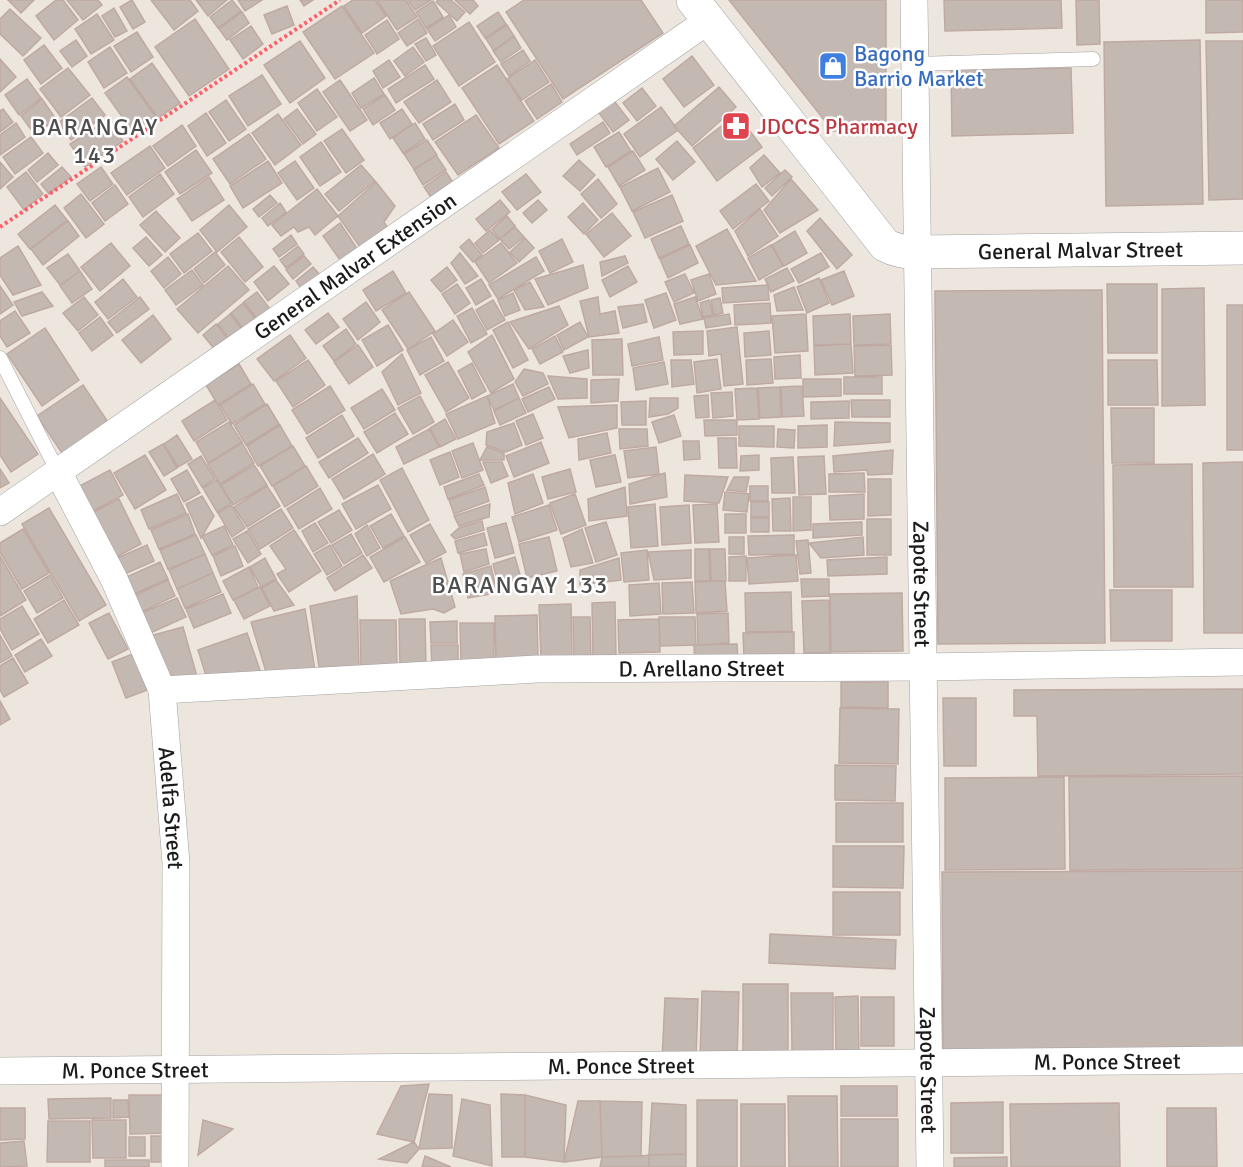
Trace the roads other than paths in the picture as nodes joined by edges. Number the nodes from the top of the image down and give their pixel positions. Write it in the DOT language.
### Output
graph roads {
  1 [pos="914,0"];
  2 [pos="701,10"];
  3 [pos="1093,59"];
  4 [pos="915,64"];
  5 [pos="1243,248"];
  6 [pos="918,252"];
  7 [pos="0,358"];
  8 [pos="58,471"];
  9 [pos="0,512"];
  10 [pos="1243,662"];
  11 [pos="923,667"];
  12 [pos="162,690"];
  13 [pos="1243,1060"];
  14 [pos="928,1063"];
  15 [pos="174,1070"];
  16 [pos="0,1071"];
  17 [pos="175,1167"];
  18 [pos="930,1167"];
  1 -- 4 [label="street, Zapote Street"];
  2 -- 6 [label="street, General Malvar Street"];
  2 -- 8 [label="street, General Malvar Extension"];
  3 -- 4 [label="lane"];
  4 -- 6 [label="street, Zapote Street"];
  5 -- 6 [label="street, General Malvar Street"];
  6 -- 11 [label="street, Zapote Street"];
  7 -- 8 [label="lane"];
  8 -- 9 [label="street, General Malvar Extension"];
  8 -- 12 [label="street, Adelfa Street"];
  10 -- 11 [label="street, D. Arellano Street"];
  11 -- 12 [label="street, D. Arellano Street"];
  11 -- 14 [label="street, Zapote Street"];
  12 -- 15 [label="street, Adelfa Street"];
  13 -- 14 [label="street, M. Ponce Street"];
  14 -- 15 [label="street, M. Ponce Street"];
  14 -- 18 [label="street, Zapote Street"];
  15 -- 16 [label="street, M. Ponce Street"];
  15 -- 17 [label="street, Adelfa Street"];
}
